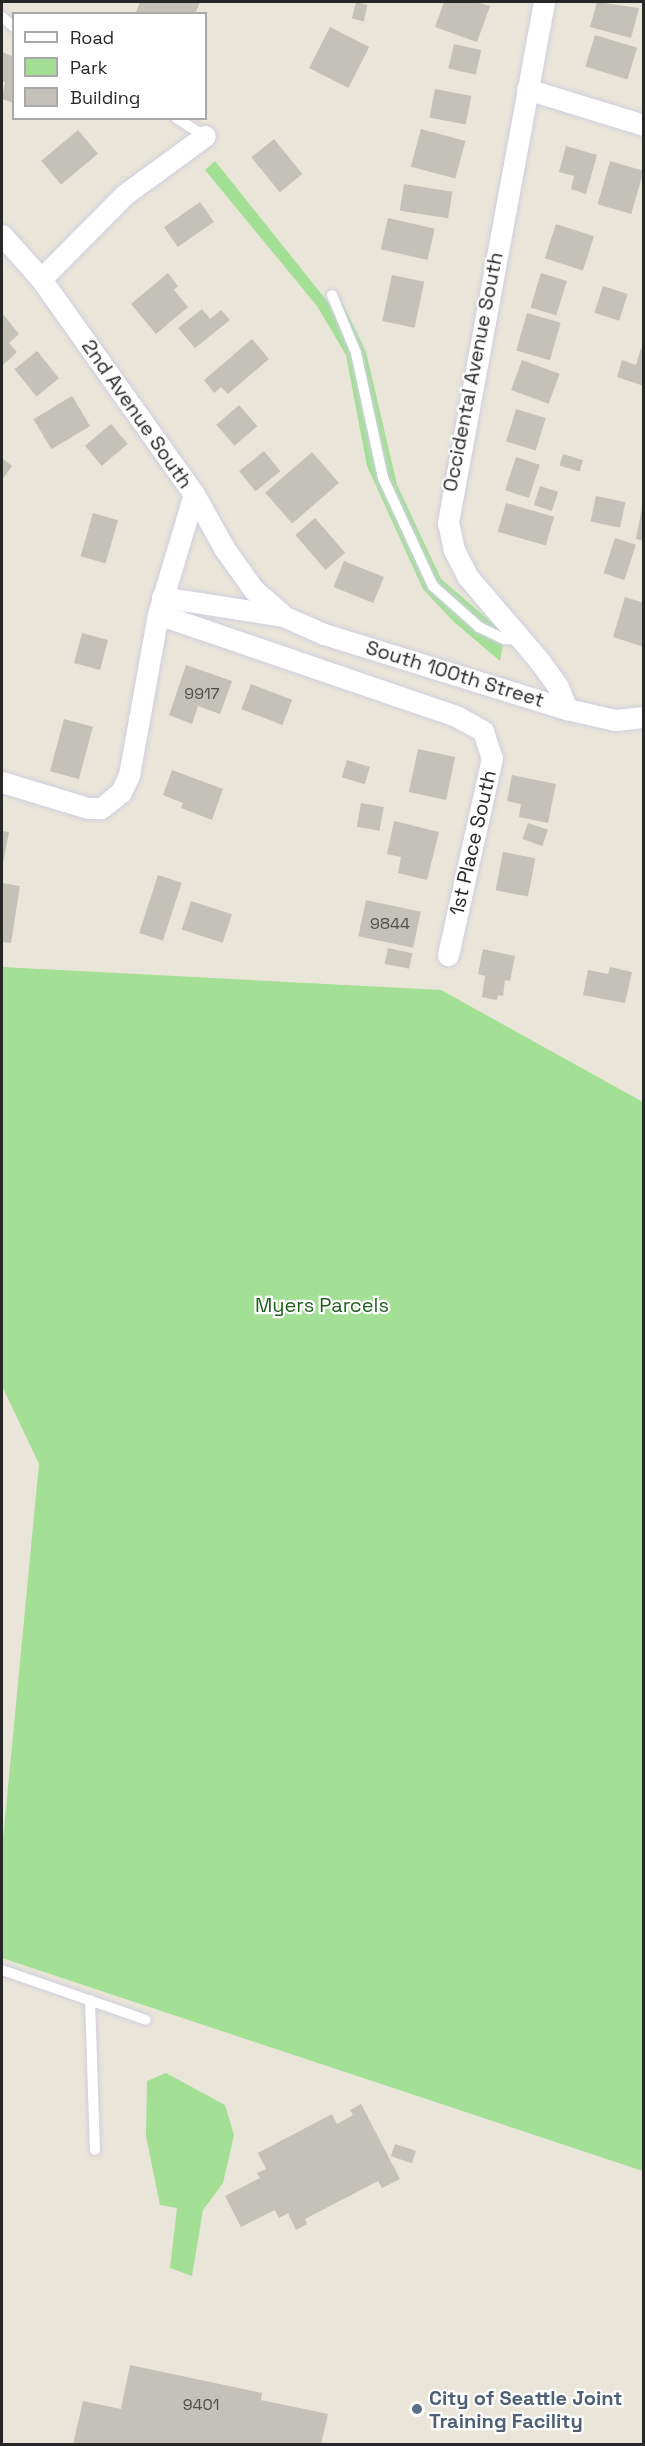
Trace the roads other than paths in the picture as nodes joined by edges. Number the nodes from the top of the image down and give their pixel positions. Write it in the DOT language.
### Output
graph roads {
  1 [pos="544,2"];
  2 [pos="527,89"];
  3 [pos="179,120"];
  4 [pos="644,125"];
  5 [pos="204,136"];
  6 [pos="2,234"];
  7 [pos="41,279"];
  8 [pos="332,295"];
  9 [pos="194,494"];
  10 [pos="160,606"];
  11 [pos="283,616"];
  12 [pos="523,640"];
  13 [pos="567,709"];
  14 [pos="639,723"];
  15 [pos="483,731"];
  16 [pos="2,782"];
  17 [pos="448,955"];
  18 [pos="2,1970"];
  19 [pos="90,2000"];
  20 [pos="146,2020"];
  21 [pos="95,2150"];
  1 -- 2 [label="street, Occidental Avenue South"];
  2 -- 4 [label="street"];
  2 -- 12 [label="street, Occidental Avenue South"];
  3 -- 5 [label="lane"];
  5 -- 7 [label="street"];
  6 -- 7 [label="street, 2nd Avenue South"];
  7 -- 9 [label="street, 2nd Avenue South"];
  8 -- 12 [label="lane"];
  9 -- 10 [label="street, 2nd Avenue South"];
  9 -- 11 [label="street, South 100th Street"];
  10 -- 11 [label="street, South 100th Street"];
  10 -- 15 [label="street, South 100th Street"];
  10 -- 16 [label="street, 2nd Avenue South"];
  11 -- 13 [label="street, South 100th Street"];
  12 -- 13 [label="street, Occidental Avenue South"];
  13 -- 14 [label="street, South 100th Street"];
  15 -- 17 [label="street, 1st Place South"];
  18 -- 19 [label="lane"];
  19 -- 20 [label="lane"];
  19 -- 21 [label="lane"];
}
